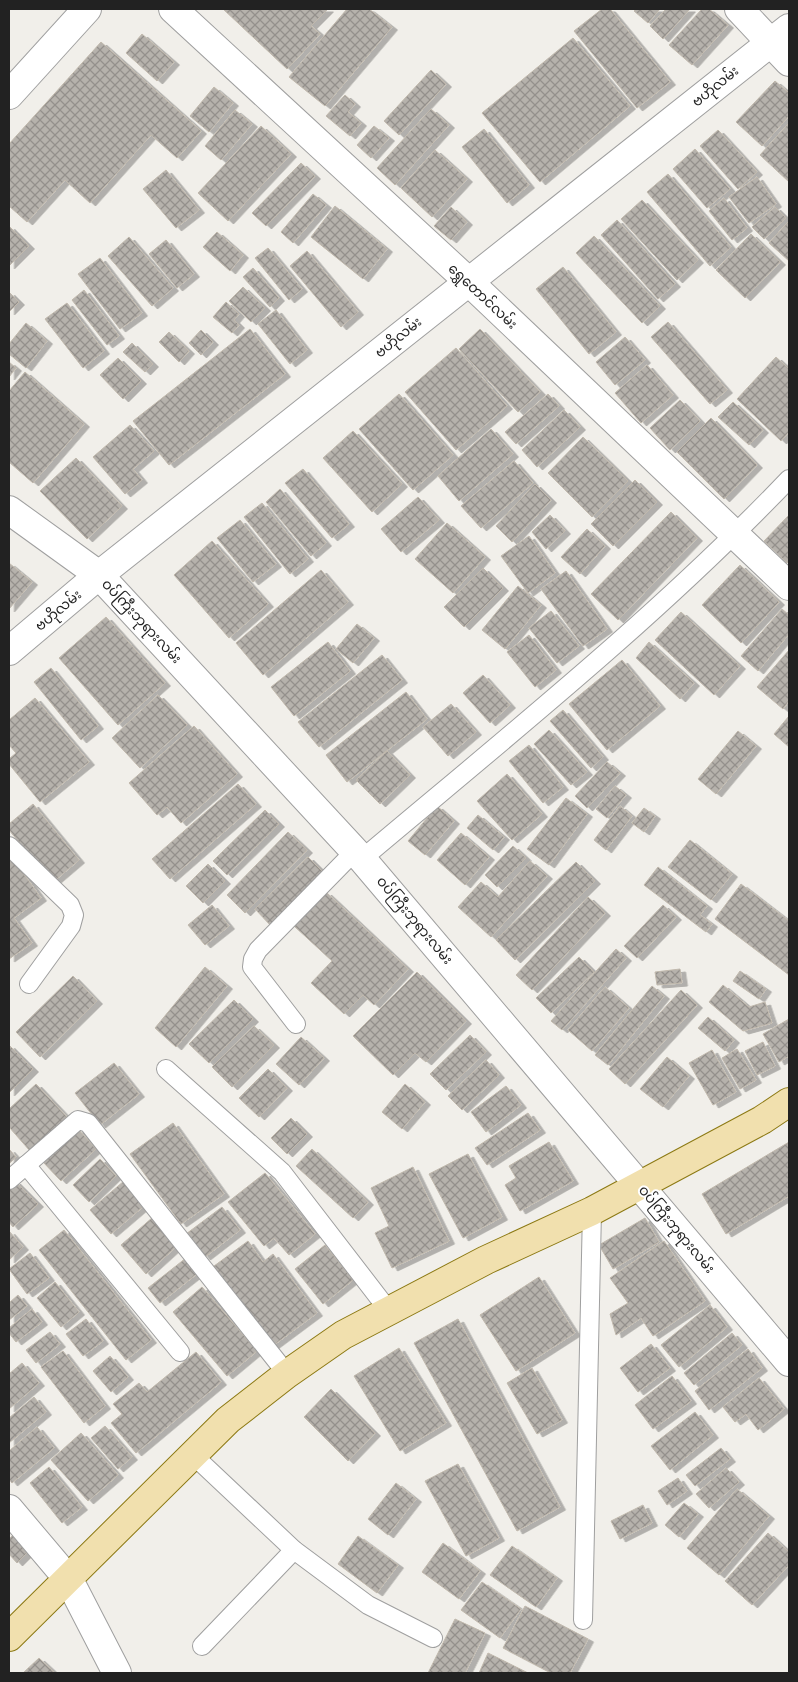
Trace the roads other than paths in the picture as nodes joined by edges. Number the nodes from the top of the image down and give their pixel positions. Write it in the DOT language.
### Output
graph roads {
  1 [pos="87,9"];
  2 [pos="173,9"];
  3 [pos="739,9"];
  4 [pos="779,35"];
  5 [pos="789,62"];
  6 [pos="9,95"];
  7 [pos="468,281"];
  8 [pos="789,479"];
  9 [pos="9,510"];
  10 [pos="736,535"];
  11 [pos="99,575"];
  12 [pos="789,586"];
  13 [pos="9,651"];
  14 [pos="9,846"];
  15 [pos="358,855"];
  16 [pos="29,984"];
  17 [pos="296,1024"];
  18 [pos="166,1070"];
  19 [pos="789,1102"];
  20 [pos="26,1166"];
  21 [pos="9,1180"];
  22 [pos="640,1185"];
  23 [pos="592,1210"];
  24 [pos="389,1311"];
  25 [pos="180,1352"];
  26 [pos="789,1362"];
  27 [pos="286,1374"];
  28 [pos="192,1454"];
  29 [pos="9,1508"];
  30 [pos="294,1550"];
  31 [pos="68,1580"];
  32 [pos="583,1620"];
  33 [pos="9,1637"];
  34 [pos="432,1638"];
  35 [pos="202,1646"];
  36 [pos="117,1673"];
  1 -- 6 [label="street"];
  2 -- 7 [label="street, ရွှေတောင်လမ်း"];
  3 -- 4 [label="street"];
  4 -- 5 [label="street"];
  4 -- 7 [label="street, ဗဟိုလမ်း"];
  7 -- 10 [label="street, ရွှေတောင်လမ်း"];
  7 -- 11 [label="street, ဗဟိုလမ်း"];
  8 -- 10 [label="lane"];
  9 -- 11 [label="street, ဝပ်ကြီးဘုရားလမ်း"];
  10 -- 12 [label="street, ရွှေတောင်လမ်း"];
  10 -- 15 [label="lane"];
  11 -- 13 [label="street, ဗဟိုလမ်း"];
  11 -- 15 [label="street, ဝပ်ကြီးဘုရားလမ်း"];
  14 -- 16 [label="lane"];
  15 -- 17 [label="lane"];
  15 -- 22 [label="street, ဝပ်ကြီးဘုရားလမ်း"];
  18 -- 24 [label="lane"];
  19 -- 22 [label="main road"];
  20 -- 21 [label="lane"];
  20 -- 25 [label="lane"];
  20 -- 27 [label="lane"];
  22 -- 23 [label="main road"];
  22 -- 26 [label="street, ဝပ်ကြီးဘုရားလမ်း"];
  23 -- 24 [label="main road"];
  23 -- 32 [label="lane"];
  24 -- 27 [label="main road"];
  27 -- 28 [label="main road"];
  28 -- 30 [label="lane"];
  28 -- 31 [label="main road"];
  29 -- 31 [label="street"];
  30 -- 34 [label="lane"];
  30 -- 35 [label="lane"];
  31 -- 33 [label="main road"];
  31 -- 36 [label="street"];
}
